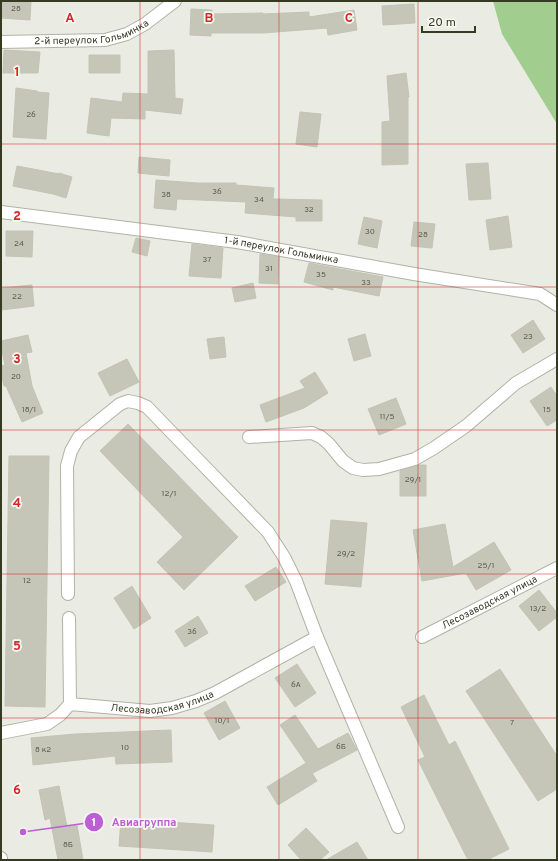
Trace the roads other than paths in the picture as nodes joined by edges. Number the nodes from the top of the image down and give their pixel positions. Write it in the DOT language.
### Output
graph roads {
  1 [pos="175,1"];
  2 [pos="1,42"];
  3 [pos="1,212"];
  4 [pos="557,305"];
  5 [pos="557,359"];
  6 [pos="249,436"];
  7 [pos="557,568"];
  8 [pos="68,594"];
  9 [pos="69,618"];
  10 [pos="317,637"];
  11 [pos="422,637"];
  12 [pos="70,704"];
  13 [pos="1,733"];
  14 [pos="398,827"];
  1 -- 2 [label="street, 2-й переулок Гольминка"];
  3 -- 4 [label="street, 1-й переулок Гольминка"];
  5 -- 6 [label="street"];
  7 -- 11 [label="street, Лесозаводская улица"];
  8 -- 10 [label="street"];
  9 -- 12 [label="street"];
  10 -- 12 [label="street, Лесозаводская улица"];
  10 -- 14 [label="street"];
  12 -- 13 [label="street"];
}
